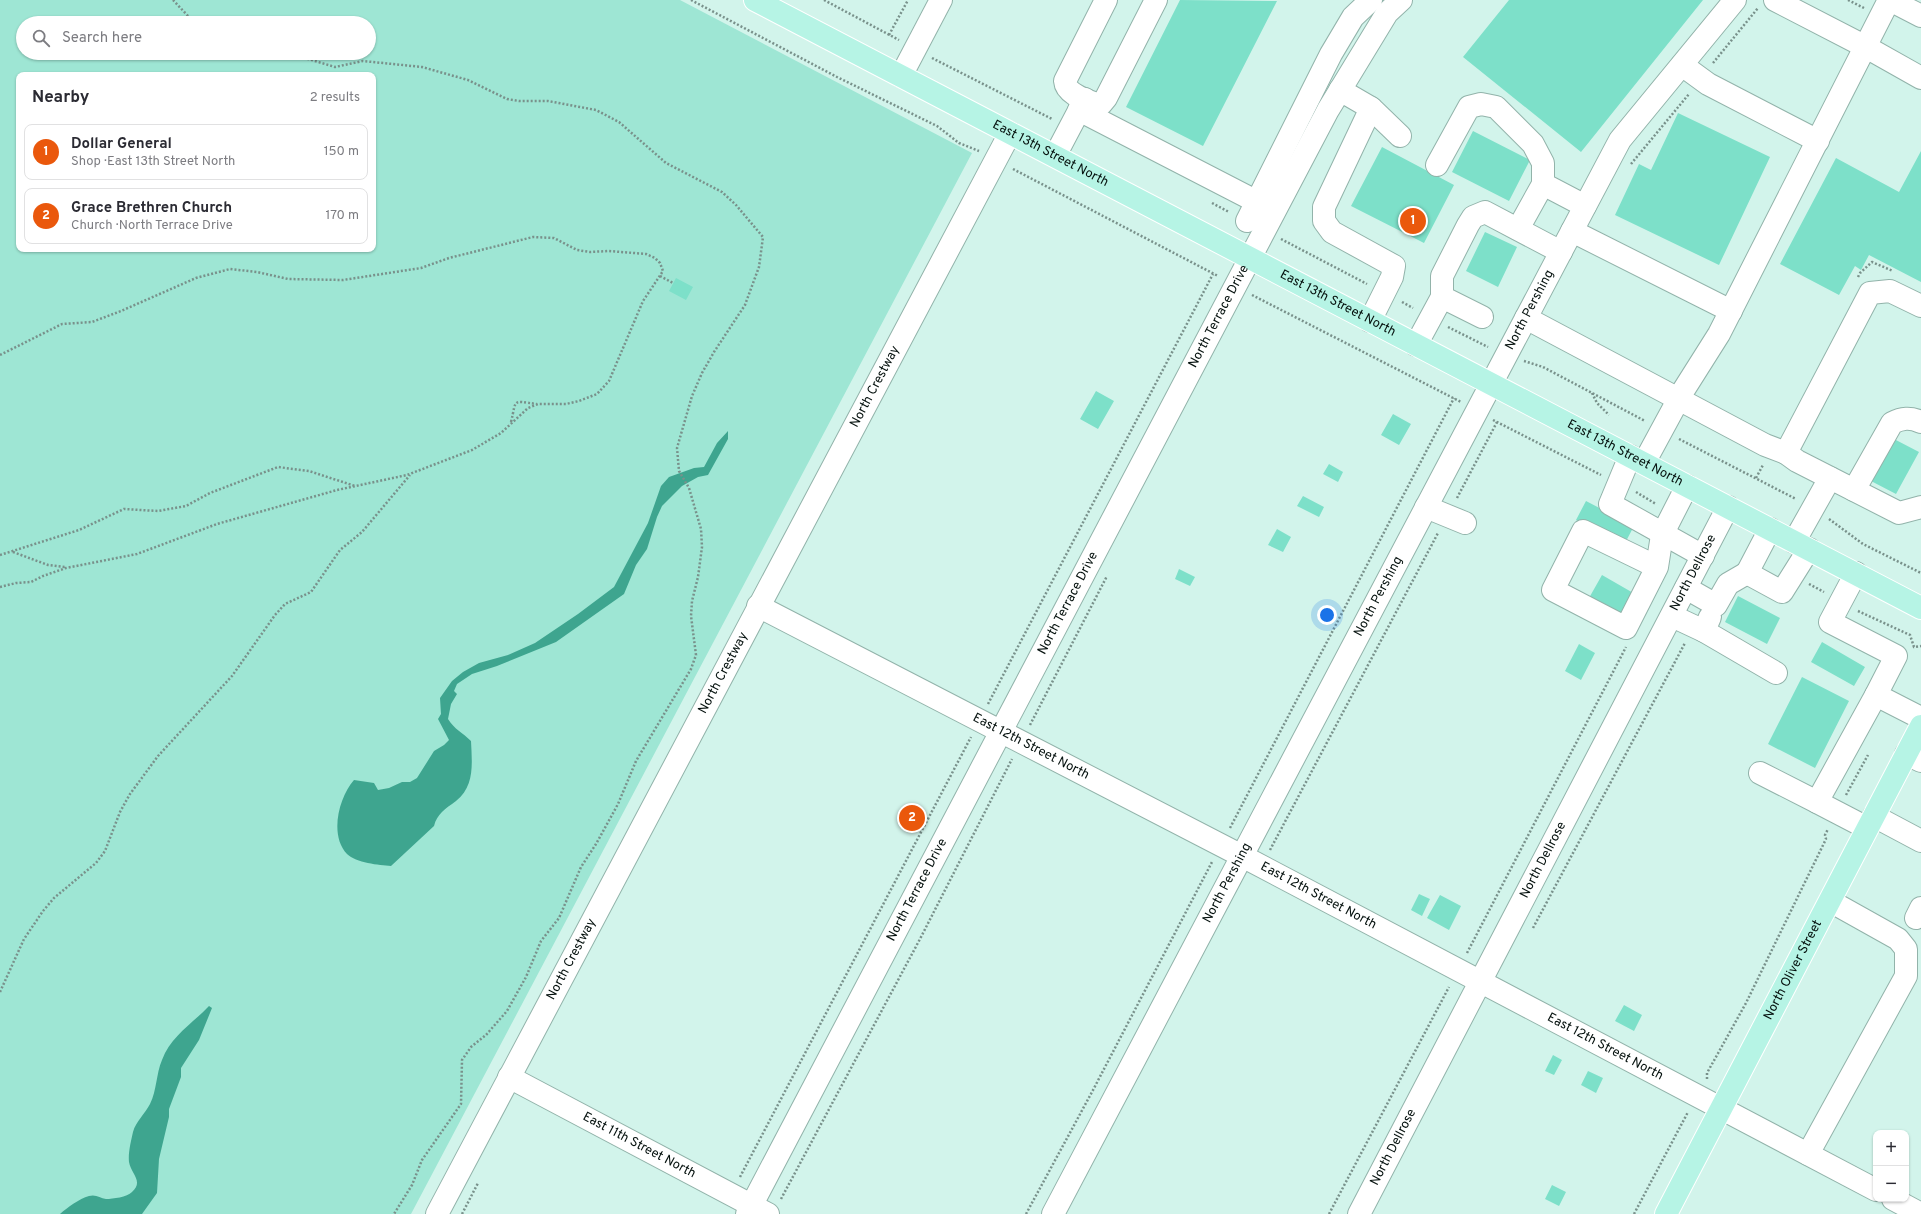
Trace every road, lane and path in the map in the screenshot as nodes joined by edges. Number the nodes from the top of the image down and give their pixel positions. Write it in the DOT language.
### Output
graph roads {
  1 [pos="174,0"];
  2 [pos="691,0"];
  3 [pos="755,0"];
  4 [pos="908,0"];
  5 [pos="941,0"];
  6 [pos="1106,0"];
  7 [pos="1156,0"];
  8 [pos="1401,0"];
  9 [pos="1735,0"];
  10 [pos="1890,0"];
  11 [pos="1361,2"];
  12 [pos="1767,3"];
  13 [pos="188,16"];
  14 [pos="1921,16"];
  15 [pos="1382,20"];
  16 [pos="889,35"];
  17 [pos="1866,47"];
  18 [pos="311,60"];
  19 [pos="1682,65"];
  20 [pos="901,76"];
  21 [pos="1921,78"];
  22 [pos="1701,79"];
  23 [pos="1340,90"];
  24 [pos="1082,104"];
  25 [pos="1371,108"];
  26 [pos="1010,133"];
  27 [pos="1400,136"];
  28 [pos="1818,140"];
  29 [pos="1055,156"];
  30 [pos="996,159"];
  31 [pos="1437,165"];
  32 [pos="1626,170"];
  33 [pos="1542,184"];
  34 [pos="1260,203"];
  35 [pos="1585,206"];
  36 [pos="1247,221"];
  37 [pos="1518,229"];
  38 [pos="1572,231"];
  39 [pos="1561,252"];
  40 [pos="1251,259"];
  41 [pos="1213,274"];
  42 [pos="660,276"];
  43 [pos="673,283"];
  44 [pos="1237,285"];
  45 [pos="1442,297"];
  46 [pos="1921,306"];
  47 [pos="1731,311"];
  48 [pos="1482,317"];
  49 [pos="1526,318"];
  50 [pos="1370,321"];
  51 [pos="1416,345"];
  52 [pos="1528,354"];
  53 [pos="0,355"];
  54 [pos="1524,361"];
  55 [pos="1491,384"];
  56 [pos="1592,393"];
  57 [pos="1454,398"];
  58 [pos="1679,399"];
  59 [pos="538,404"];
  60 [pos="1477,411"];
  61 [pos="1609,415"];
  62 [pos="511,422"];
  63 [pos="1497,422"];
  64 [pos="1921,422"];
  65 [pos="1786,453"];
  66 [pos="1637,460"];
  67 [pos="421,469"];
  68 [pos="1830,478"];
  69 [pos="1619,483"];
  70 [pos="355,486"];
  71 [pos="1687,486"];
  72 [pos="1854,490"];
  73 [pos="1426,507"];
  74 [pos="1728,507"];
  75 [pos="1921,507"];
  76 [pos="1673,513"];
  77 [pos="1456,519"];
  78 [pos="1770,529"];
  79 [pos="1662,535"];
  80 [pos="1802,545"];
  81 [pos="12,552"];
  82 [pos="0,555"];
  83 [pos="1703,556"];
  84 [pos="1657,567"];
  85 [pos="66,568"];
  86 [pos="1747,573"];
  87 [pos="1856,573"];
  88 [pos="1792,575"];
  89 [pos="0,587"];
  90 [pos="1646,590"];
  91 [pos="1841,602"];
  92 [pos="1678,603"];
  93 [pos="1716,605"];
  94 [pos="758,606"];
  95 [pos="1921,608"];
  96 [pos="1699,628"];
  97 [pos="1628,644"];
  98 [pos="1921,646"];
  99 [pos="1914,647"];
  100 [pos="1915,653"];
  101 [pos="1776,673"];
  102 [pos="1876,695"];
  103 [pos="1921,718"];
  104 [pos="980,719"];
  105 [pos="1921,726"];
  106 [pos="1002,730"];
  107 [pos="1870,750"];
  108 [pos="1914,751"];
  109 [pos="1760,773"];
  110 [pos="1817,802"];
  111 [pos="1837,812"];
  112 [pos="1871,822"];
  113 [pos="1921,841"];
  114 [pos="1221,845"];
  115 [pos="1242,856"];
  116 [pos="1261,866"];
  117 [pos="1830,901"];
  118 [pos="1529,935"];
  119 [pos="1898,939"];
  120 [pos="1921,951"];
  121 [pos="1458,969"];
  122 [pos="1481,981"];
  123 [pos="0,992"];
  124 [pos="509,1077"];
  125 [pos="1697,1095"];
  126 [pos="1721,1108"];
  127 [pos="1808,1154"];
  128 [pos="1873,1188"];
  129 [pos="730,1194"];
  130 [pos="1899,1202"];
  131 [pos="756,1211"];
  132 [pos="394,1214"];
  133 [pos="437,1214"];
  134 [pos="1026,1214"];
  135 [pos="1053,1214"];
  136 [pos="1329,1214"];
  137 [pos="1358,1214"];
  138 [pos="1634,1214"];
  139 [pos="1666,1214"];
  140 [pos="1921,1214"];
  1 -- 13 [label="path"];
  2 -- 30 [label="path"];
  3 -- 20 [label="main road, East 13th Street North"];
  4 -- 16 [label="path"];
  5 -- 20 [label="street"];
  6 -- 24 [label="street"];
  7 -- 24 [label="street"];
  8 -- 15 [label="street, North Terrace Drive"];
  9 -- 19 [label="street, North Pershing"];
  10 -- 14 [label="street"];
  10 -- 17 [label="street"];
  11 -- 15 [label="street"];
  11 -- 34 [label="street"];
  12 -- 17 [label="street"];
  12 -- 22 [label="path"];
  15 -- 23 [label="street, North Terrace Drive"];
  17 -- 21 [label="street"];
  17 -- 28 [label="street"];
  18 -- 132 [label="path"];
  19 -- 22 [label="street"];
  19 -- 35 [label="street, North Pershing"];
  20 -- 26 [label="main road, East 13th Street North"];
  22 -- 28 [label="street"];
  22 -- 32 [label="path"];
  23 -- 25 [label="street"];
  23 -- 34 [label="street, North Terrace Drive"];
  24 -- 29 [label="street"];
  24 -- 34 [label="street"];
  25 -- 27 [label="street"];
  25 -- 50 [label="street"];
  26 -- 29 [label="main road, East 13th Street North"];
  26 -- 30 [label="street, North Crestway"];
  28 -- 47 [label="street"];
  29 -- 40 [label="main road, East 13th Street North"];
  30 -- 41 [label="path"];
  30 -- 94 [label="street, North Crestway"];
  31 -- 33 [label="street"];
  33 -- 35 [label="street"];
  33 -- 37 [label="street"];
  34 -- 36 [label="street"];
  34 -- 40 [label="street, North Terrace Drive"];
  35 -- 38 [label="street, North Pershing"];
  37 -- 39 [label="street"];
  37 -- 45 [label="street"];
  38 -- 39 [label="street, North Pershing"];
  38 -- 47 [label="street"];
  39 -- 49 [label="street, North Pershing"];
  40 -- 44 [label="street, North Terrace Drive"];
  40 -- 50 [label="main road, East 13th Street North"];
  41 -- 44 [label="path"];
  41 -- 104 [label="path"];
  42 -- 43 [label="path"];
  42 -- 53 [label="path"];
  42 -- 59 [label="path"];
  44 -- 57 [label="path"];
  44 -- 106 [label="street, North Terrace Drive"];
  45 -- 48 [label="street"];
  45 -- 51 [label="street"];
  46 -- 65 [label="street"];
  47 -- 58 [label="street"];
  49 -- 55 [label="street, North Pershing"];
  49 -- 58 [label="street"];
  50 -- 51 [label="main road, East 13th Street North"];
  51 -- 55 [label="main road, East 13th Street North"];
  52 -- 54 [label="path"];
  55 -- 60 [label="street, North Pershing"];
  55 -- 66 [label="main road, East 13th Street North"];
  56 -- 61 [label="path"];
  57 -- 60 [label="path"];
  57 -- 114 [label="path"];
  58 -- 65 [label="street"];
  58 -- 66 [label="street"];
  59 -- 62 [label="path"];
  59 -- 62 [label="path"];
  60 -- 63 [label="path"];
  60 -- 73 [label="street, North Pershing"];
  62 -- 67 [label="path"];
  63 -- 69 [label="path"];
  63 -- 77 [label="path"];
  64 -- 72 [label="street"];
  65 -- 68 [label="street"];
  66 -- 69 [label="street"];
  66 -- 71 [label="main road, East 13th Street North"];
  67 -- 70 [label="path"];
  67 -- 123 [label="path"];
  68 -- 72 [label="street"];
  68 -- 80 [label="street"];
  69 -- 76 [label="path"];
  69 -- 79 [label="street"];
  70 -- 81 [label="path"];
  70 -- 85 [label="path"];
  71 -- 74 [label="main road, East 13th Street North"];
  71 -- 76 [label="street"];
  72 -- 75 [label="street"];
  73 -- 77 [label="street"];
  73 -- 115 [label="street, North Pershing"];
  74 -- 78 [label="main road, East 13th Street North"];
  74 -- 83 [label="street, North Dellrose"];
  76 -- 79 [label="street"];
  77 -- 116 [label="path"];
  78 -- 80 [label="main road, East 13th Street North"];
  78 -- 86 [label="street"];
  79 -- 83 [label="street"];
  79 -- 84 [label="street"];
  80 -- 87 [label="main road, East 13th Street North"];
  80 -- 88 [label="street"];
  81 -- 82 [label="path"];
  81 -- 85 [label="path"];
  83 -- 92 [label="street, North Dellrose"];
  84 -- 90 [label="street"];
  84 -- 90 [label="street"];
  85 -- 89 [label="path"];
  86 -- 88 [label="street"];
  86 -- 93 [label="street"];
  87 -- 91 [label="street"];
  87 -- 95 [label="main road, East 13th Street North"];
  88 -- 91 [label="path"];
  90 -- 92 [label="street"];
  91 -- 99 [label="path"];
  91 -- 102 [label="street"];
  92 -- 93 [label="street"];
  92 -- 96 [label="street"];
  92 -- 122 [label="street, North Dellrose"];
  93 -- 96 [label="street"];
  94 -- 104 [label="street, East 12th Street North"];
  94 -- 124 [label="street, North Crestway"];
  96 -- 101 [label="street"];
  96 -- 118 [label="path"];
  97 -- 121 [label="path"];
  98 -- 99 [label="path"];
  99 -- 100 [label="path"];
  102 -- 103 [label="street"];
  102 -- 110 [label="street"];
  104 -- 106 [label="street, East 12th Street North"];
  104 -- 129 [label="path"];
  105 -- 108 [label="main road, North Oliver Street"];
  106 -- 114 [label="street, East 12th Street North"];
  106 -- 131 [label="street, North Terrace Drive"];
  107 -- 111 [label="path"];
  108 -- 112 [label="main road, North Oliver Street"];
  109 -- 110 [label="street"];
  110 -- 111 [label="street"];
  111 -- 112 [label="street"];
  111 -- 125 [label="path"];
  112 -- 113 [label="street"];
  112 -- 117 [label="main road, North Oliver Street"];
  114 -- 115 [label="street, East 12th Street North"];
  114 -- 134 [label="path"];
  115 -- 116 [label="street, East 12th Street North"];
  115 -- 135 [label="street, North Pershing"];
  116 -- 121 [label="street, East 12th Street North"];
  117 -- 119 [label="street"];
  117 -- 126 [label="main road, North Oliver Street"];
  119 -- 120 [label="street"];
  119 -- 127 [label="street"];
  121 -- 122 [label="street, East 12th Street North"];
  121 -- 136 [label="path"];
  122 -- 125 [label="street, East 12th Street North"];
  122 -- 137 [label="street, North Dellrose"];
  124 -- 129 [label="street, East 11th Street North"];
  124 -- 133 [label="street, North Crestway"];
  125 -- 126 [label="street, East 12th Street North"];
  125 -- 138 [label="path"];
  126 -- 127 [label="street, East 12th Street North"];
  126 -- 139 [label="main road, North Oliver Street"];
  127 -- 128 [label="street, East 12th Street North"];
  129 -- 131 [label="street, East 11th Street North"];
  130 -- 140 [label="street"];
}
